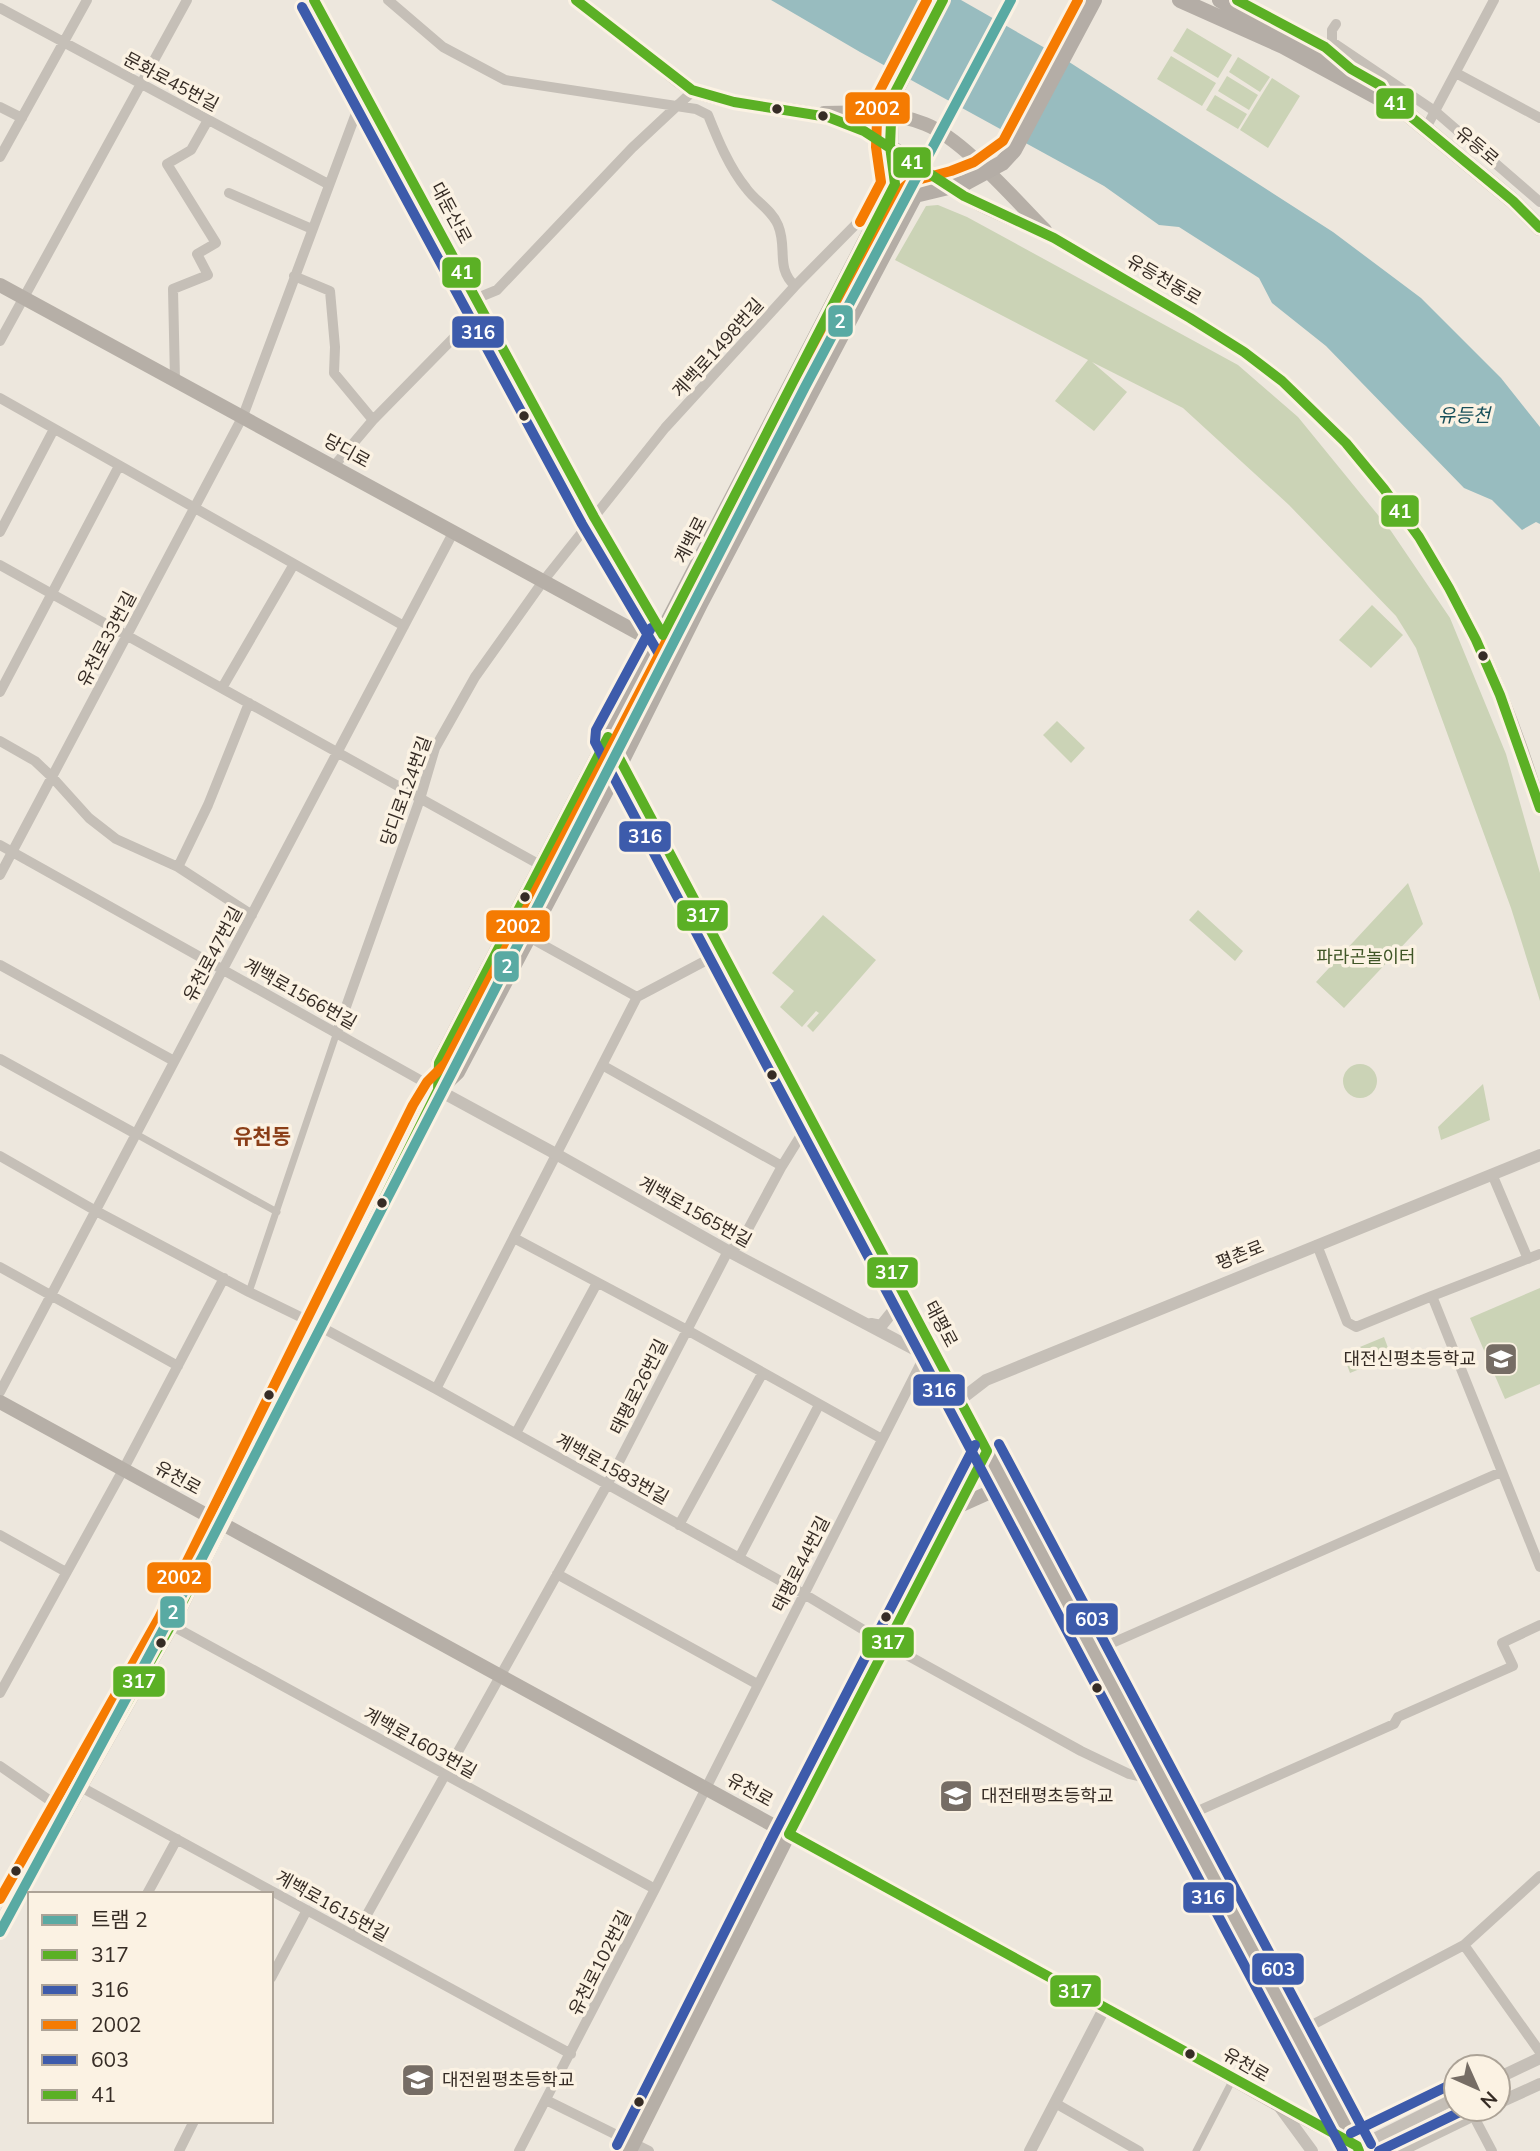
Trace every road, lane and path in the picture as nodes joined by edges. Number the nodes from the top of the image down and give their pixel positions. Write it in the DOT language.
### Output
graph roads {
  1 [pos="87,0"];
  2 [pos="187,0"];
  3 [pos="314,0"];
  4 [pos="388,0"];
  5 [pos="576,0"];
  6 [pos="943,0"];
  7 [pos="1094,0"];
  8 [pos="1180,0"];
  9 [pos="1203,0"];
  10 [pos="1220,0"];
  11 [pos="1237,0"];
  12 [pos="1493,0"];
  13 [pos="0,8"];
  14 [pos="1335,24"];
  15 [pos="63,43"];
  16 [pos="1283,46"];
  17 [pos="1351,69"];
  18 [pos="1456,73"];
  19 [pos="141,84"];
  20 [pos="693,91"];
  21 [pos="364,92"];
  22 [pos="1387,97"];
  23 [pos="892,98"];
  24 [pos="676,106"];
  25 [pos="0,107"];
  26 [pos="1436,112"];
  27 [pos="804,113"];
  28 [pos="22,118"];
  29 [pos="1540,118"];
  30 [pos="208,120"];
  31 [pos="1426,128"];
  32 [pos="866,133"];
  33 [pos="890,146"];
  34 [pos="0,157"];
  35 [pos="328,184"];
  36 [pos="947,187"];
  37 [pos="229,193"];
  38 [pos="1540,202"];
  39 [pos="873,207"];
  40 [pos="312,229"];
  41 [pos="1540,229"];
  42 [pos="1054,238"];
  43 [pos="294,276"];
  44 [pos="0,285"];
  45 [pos="795,286"];
  46 [pos="23,297"];
  47 [pos="478,304"];
  48 [pos="0,341"];
  49 [pos="175,380"];
  50 [pos="0,398"];
  51 [pos="243,416"];
  52 [pos="373,420"];
  53 [pos="54,429"];
  54 [pos="120,466"];
  55 [pos="334,466"];
  56 [pos="194,508"];
  57 [pos="594,517"];
  58 [pos="454,531"];
  59 [pos="0,533"];
  60 [pos="294,564"];
  61 [pos="0,565"];
  62 [pos="544,580"];
  63 [pos="52,594"];
  64 [pos="404,626"];
  65 [pos="127,636"];
  66 [pos="661,639"];
  67 [pos="675,653"];
  68 [pos="222,688"];
  69 [pos="0,692"];
  70 [pos="248,704"];
  71 [pos="608,737"];
  72 [pos="0,741"];
  73 [pos="337,753"];
  74 [pos="621,762"];
  75 [pos="52,777"];
  76 [pos="420,799"];
  77 [pos="1540,808"];
  78 [pos="0,845"];
  79 [pos="12,852"];
  80 [pos="542,865"];
  81 [pos="178,867"];
  82 [pos="0,875"];
  83 [pos="560,876"];
  84 [pos="252,915"];
  85 [pos="527,936"];
  86 [pos="722,952"];
  87 [pos="0,965"];
  88 [pos="223,969"];
  89 [pos="637,997"];
  90 [pos="337,1032"];
  91 [pos="0,1059"];
  92 [pos="174,1061"];
  93 [pos="602,1065"];
  94 [pos="438,1090"];
  95 [pos="811,1119"];
  96 [pos="136,1134"];
  97 [pos="556,1154"];
  98 [pos="1540,1155"];
  99 [pos="0,1156"];
  100 [pos="782,1166"];
  101 [pos="1492,1174"];
  102 [pos="96,1211"];
  103 [pos="277,1212"];
  104 [pos="514,1238"];
  105 [pos="1317,1245"];
  106 [pos="728,1251"];
  107 [pos="1540,1254"];
  108 [pos="1528,1259"];
  109 [pos="0,1267"];
  110 [pos="224,1278"];
  111 [pos="597,1283"];
  112 [pos="900,1286"];
  113 [pos="249,1292"];
  114 [pos="51,1295"];
  115 [pos="1432,1296"];
  116 [pos="868,1324"];
  117 [pos="319,1326"];
  118 [pos="687,1330"];
  119 [pos="931,1356"];
  120 [pos="178,1367"];
  121 [pos="762,1374"];
  122 [pos="436,1390"];
  123 [pos="0,1392"];
  124 [pos="960,1400"];
  125 [pos="0,1402"];
  126 [pos="819,1405"];
  127 [pos="516,1433"];
  128 [pos="882,1439"];
  129 [pos="987,1451"];
  130 [pos="123,1470"];
  131 [pos="1501,1472"];
  132 [pos="607,1485"];
  133 [pos="1011,1496"];
  134 [pos="959,1506"];
  135 [pos="221,1523"];
  136 [pos="679,1525"];
  137 [pos="1,1537"];
  138 [pos="739,1558"];
  139 [pos="1540,1567"];
  140 [pos="66,1572"];
  141 [pos="557,1574"];
  142 [pos="804,1594"];
  143 [pos="171,1625"];
  144 [pos="1540,1625"];
  145 [pos="887,1644"];
  146 [pos="1094,1651"];
  147 [pos="501,1675"];
  148 [pos="757,1684"];
  149 [pos="0,1693"];
  150 [pos="0,1766"];
  151 [pos="445,1775"];
  152 [pos="1163,1782"];
  153 [pos="79,1786"];
  154 [pos="706,1788"];
  155 [pos="65,1811"];
  156 [pos="1182,1818"];
  157 [pos="789,1834"];
  158 [pos="177,1839"];
  159 [pos="1540,1876"];
  160 [pos="655,1889"];
  161 [pos="148,1892"];
  162 [pos="307,1910"];
  163 [pos="0,1927"];
  164 [pos="355,1936"];
  165 [pos="1464,1945"];
  166 [pos="273,1974"];
  167 [pos="1105,2007"];
  168 [pos="1297,2033"];
  169 [pos="1540,2052"];
  170 [pos="571,2054"];
  171 [pos="1540,2058"];
  172 [pos="1512,2071"];
  173 [pos="1233,2079"];
  174 [pos="1540,2084"];
  175 [pos="1512,2097"];
  176 [pos="546,2099"];
  177 [pos="1055,2103"];
  178 [pos="1279,2105"];
  179 [pos="1442,2105"];
  180 [pos="193,2123"];
  181 [pos="1457,2123"];
  182 [pos="1477,2123"];
  183 [pos="632,2147"];
  184 [pos="1355,2149"];
  185 [pos="179,2151"];
  186 [pos="519,2151"];
  187 [pos="649,2151"];
  188 [pos="1030,2151"];
  189 [pos="1139,2151"];
  190 [pos="1196,2151"];
  191 [pos="1312,2151"];
  192 [pos="1400,2151"];
  193 [pos="1492,2151"];
  1 -- 15 [label="street"];
  2 -- 19 [label="street"];
  3 -- 21 [label="main road, 대둔산로"];
  4 -- 24 [label="street"];
  5 -- 20 [label="main road, 유등천동로"];
  6 -- 23 [label="main road, 계백로"];
  7 -- 36 [label="main road, 계백로, bridge"];
  8 -- 16 [label="main road"];
  9 -- 16 [label="main road"];
  10 -- 17 [label="main road, 유등로"];
  11 -- 17 [label="main road"];
  12 -- 18 [label="street"];
  13 -- 15 [label="street, 문화로45번길"];
  14 -- 26 [label="street"];
  15 -- 19 [label="street, 문화로45번길"];
  15 -- 28 [label="street"];
  16 -- 22 [label="main road, 유등로"];
  17 -- 22 [label="main road, 유등로"];
  18 -- 26 [label="street"];
  18 -- 29 [label="street"];
  19 -- 30 [label="street, 문화로45번길"];
  19 -- 46 [label="street"];
  20 -- 24 [label="street"];
  20 -- 27 [label="main road, 유등천동로"];
  21 -- 35 [label="street, 유천로33번길"];
  21 -- 47 [label="main road, 대둔산로"];
  22 -- 31 [label="main road, 유등로"];
  23 -- 32 [label="main road, bridge"];
  23 -- 33 [label="main road, 계백로, bridge"];
  24 -- 45 [label="street"];
  24 -- 47 [label="street"];
  25 -- 28 [label="street"];
  26 -- 31 [label="street"];
  26 -- 38 [label="street"];
  27 -- 32 [label="main road, 유등천동로"];
  27 -- 42 [label="main road"];
  28 -- 34 [label="street"];
  30 -- 35 [label="street, 문화로45번길"];
  30 -- 49 [label="street"];
  31 -- 41 [label="main road, 유등로"];
  32 -- 33 [label="main road, 유등천동로"];
  33 -- 36 [label="main road, 유등천동로"];
  33 -- 66 [label="main road, 계백로"];
  35 -- 40 [label="street, 유천로33번길"];
  36 -- 42 [label="main road, 유등천동로"];
  36 -- 67 [label="main road, 계백로"];
  37 -- 40 [label="street"];
  39 -- 45 [label="street, 계백로1498번길"];
  40 -- 43 [label="street, 유천로33번길"];
  42 -- 77 [label="main road, 유등천동로"];
  43 -- 51 [label="street, 유천로33번길"];
  43 -- 52 [label="street"];
  44 -- 46 [label="main road, 당디로"];
  45 -- 57 [label="street, 계백로1498번길"];
  46 -- 48 [label="street"];
  46 -- 49 [label="main road, 당디로"];
  47 -- 52 [label="street"];
  47 -- 57 [label="main road, 대둔산로"];
  49 -- 51 [label="main road, 당디로"];
  50 -- 53 [label="street"];
  51 -- 55 [label="main road, 당디로"];
  51 -- 56 [label="street, 유천로33번길"];
  52 -- 55 [label="street"];
  53 -- 54 [label="street"];
  53 -- 59 [label="street"];
  54 -- 56 [label="street"];
  54 -- 63 [label="street"];
  55 -- 58 [label="main road, 당디로"];
  56 -- 60 [label="street"];
  56 -- 65 [label="street, 유천로33번길"];
  57 -- 62 [label="street"];
  57 -- 66 [label="main road, 대둔산로"];
  58 -- 62 [label="main road, 당디로"];
  58 -- 64 [label="street, 유천로47번길"];
  60 -- 64 [label="street"];
  60 -- 68 [label="street"];
  61 -- 63 [label="street"];
  62 -- 66 [label="main road, 당디로"];
  62 -- 76 [label="street, 당디로124번길"];
  63 -- 65 [label="street"];
  63 -- 69 [label="street"];
  64 -- 73 [label="street, 유천로47번길"];
  65 -- 68 [label="street"];
  65 -- 75 [label="street, 유천로33번길"];
  66 -- 67 [label="main road, 당디로"];
  66 -- 71 [label="main road, 계백로"];
  67 -- 74 [label="main road, 계백로"];
  68 -- 70 [label="street"];
  70 -- 73 [label="street"];
  70 -- 81 [label="street"];
  71 -- 74 [label="main road, 태평로"];
  71 -- 80 [label="main road, 계백로"];
  72 -- 75 [label="street"];
  73 -- 76 [label="street"];
  73 -- 84 [label="street, 유천로47번길"];
  74 -- 83 [label="main road, 계백로"];
  74 -- 86 [label="main road, 태평로"];
  75 -- 79 [label="street, 유천로33번길"];
  75 -- 81 [label="street"];
  76 -- 80 [label="street"];
  76 -- 90 [label="street, 당디로124번길"];
  78 -- 79 [label="street, 계백로1566번길"];
  79 -- 82 [label="street, 유천로33번길"];
  79 -- 88 [label="street, 계백로1566번길"];
  80 -- 83 [label="street"];
  80 -- 94 [label="main road, 계백로"];
  81 -- 84 [label="street"];
  83 -- 85 [label="main road, 계백로"];
  84 -- 88 [label="street, 유천로47번길"];
  85 -- 89 [label="street"];
  85 -- 94 [label="main road, 계백로"];
  86 -- 89 [label="street"];
  86 -- 95 [label="main road, 태평로"];
  87 -- 92 [label="street"];
  88 -- 90 [label="street, 계백로1566번길"];
  88 -- 92 [label="street, 유천로47번길"];
  89 -- 93 [label="street"];
  90 -- 94 [label="street, 계백로1566번길"];
  90 -- 103 [label="street"];
  91 -- 96 [label="street"];
  92 -- 96 [label="street, 유천로47번길"];
  93 -- 97 [label="street"];
  93 -- 100 [label="street"];
  94 -- 97 [label="street, 계백로1565번길"];
  94 -- 117 [label="main road, 계백로"];
  95 -- 100 [label="street, 태평로26번길"];
  95 -- 112 [label="main road, 태평로"];
  96 -- 102 [label="street, 유천로47번길"];
  96 -- 103 [label="street"];
  97 -- 104 [label="street"];
  97 -- 106 [label="street, 계백로1565번길"];
  98 -- 101 [label="street, 평촌로"];
  99 -- 102 [label="street, 계백로1583번길"];
  100 -- 106 [label="street, 태평로26번길"];
  101 -- 105 [label="street, 평촌로"];
  101 -- 108 [label="street"];
  102 -- 110 [label="street, 계백로1583번길"];
  102 -- 114 [label="street, 유천로47번길"];
  103 -- 113 [label="street"];
  104 -- 111 [label="street"];
  104 -- 122 [label="street"];
  105 -- 115 [label="street"];
  105 -- 124 [label="street, 평촌로"];
  106 -- 116 [label="street, 계백로1565번길"];
  106 -- 118 [label="street, 태평로26번길"];
  107 -- 108 [label="street"];
  108 -- 115 [label="street"];
  109 -- 114 [label="street"];
  110 -- 113 [label="street, 계백로1583번길"];
  110 -- 120 [label="street"];
  111 -- 118 [label="street"];
  111 -- 127 [label="street"];
  112 -- 116 [label="street"];
  112 -- 119 [label="main road, 태평로"];
  113 -- 117 [label="street, 계백로1583번길"];
  114 -- 120 [label="street"];
  114 -- 123 [label="street, 유천로47번길"];
  115 -- 131 [label="street"];
  116 -- 119 [label="street, 계백로1565번길"];
  117 -- 122 [label="street, 계백로1583번길"];
  117 -- 135 [label="main road, 계백로"];
  118 -- 121 [label="street"];
  118 -- 132 [label="street, 태평로26번길"];
  119 -- 124 [label="main road, 태평로"];
  119 -- 128 [label="street, 태평로44번길"];
  120 -- 130 [label="street"];
  121 -- 126 [label="street"];
  121 -- 136 [label="street"];
  122 -- 127 [label="street, 계백로1583번길"];
  124 -- 129 [label="main road, 태평로"];
  125 -- 130 [label="main road, 유천로"];
  126 -- 128 [label="street"];
  126 -- 138 [label="street"];
  127 -- 132 [label="street, 계백로1583번길"];
  128 -- 142 [label="street, 태평로44번길"];
  129 -- 133 [label="main road, 태평로"];
  129 -- 134 [label="main road"];
  130 -- 135 [label="main road, 유천로"];
  130 -- 140 [label="street"];
  131 -- 139 [label="street"];
  131 -- 146 [label="street"];
  132 -- 136 [label="street, 계백로1583번길"];
  132 -- 141 [label="street, 태평로26번길"];
  133 -- 134 [label="main road"];
  133 -- 146 [label="main road, 태평로"];
  134 -- 145 [label="main road"];
  135 -- 143 [label="main road, 계백로"];
  135 -- 147 [label="main road, 유천로"];
  136 -- 138 [label="street, 계백로1583번길"];
  137 -- 140 [label="street"];
  138 -- 142 [label="street, 계백로1583번길"];
  140 -- 149 [label="street"];
  141 -- 147 [label="street, 태평로26번길"];
  141 -- 148 [label="street"];
  142 -- 145 [label="street, 계백로1583번길"];
  142 -- 148 [label="street, 태평로44번길"];
  143 -- 151 [label="street, 계백로1603번길"];
  143 -- 153 [label="main road, 계백로"];
  144 -- 156 [label="street"];
  145 -- 152 [label="street, 계백로1583번길"];
  145 -- 157 [label="main road"];
  146 -- 152 [label="main road, 태평로"];
  147 -- 151 [label="street, 태평로26번길"];
  147 -- 154 [label="main road, 유천로"];
  148 -- 154 [label="street, 태평로44번길"];
  150 -- 155 [label="street"];
  151 -- 160 [label="street, 계백로1603번길"];
  151 -- 164 [label="street, 태평로26번길"];
  152 -- 156 [label="main road, 태평로"];
  153 -- 155 [label="main road, 계백로"];
  153 -- 158 [label="street, 계백로1615번길"];
  154 -- 157 [label="main road, 유천로"];
  154 -- 160 [label="street, 유천로102번길"];
  155 -- 163 [label="main road, 계백로"];
  156 -- 168 [label="main road, 태평로"];
  157 -- 167 [label="main road, 유천로"];
  157 -- 183 [label="main road"];
  158 -- 161 [label="street"];
  158 -- 162 [label="street, 계백로1615번길"];
  159 -- 165 [label="street"];
  160 -- 170 [label="street, 유천로102번길"];
  162 -- 164 [label="street, 계백로1615번길"];
  162 -- 166 [label="street"];
  164 -- 170 [label="street, 계백로1615번길"];
  165 -- 168 [label="street"];
  165 -- 169 [label="street"];
  167 -- 173 [label="main road, 유천로"];
  167 -- 177 [label="street"];
  168 -- 184 [label="main road, 태평로"];
  170 -- 176 [label="street, 유천로102번길"];
  171 -- 172 [label="street"];
  173 -- 178 [label="main road, 유천로"];
  173 -- 190 [label="street"];
  174 -- 175 [label="street"];
  176 -- 183 [label="street"];
  176 -- 186 [label="street, 유천로102번길"];
  177 -- 188 [label="street"];
  177 -- 189 [label="street"];
  178 -- 184 [label="main road, 유천로"];
  178 -- 191 [label="street"];
  179 -- 184 [label="street"];
  180 -- 185 [label="street"];
  181 -- 192 [label="street"];
  182 -- 193 [label="street"];
  183 -- 187 [label="street"];
}
